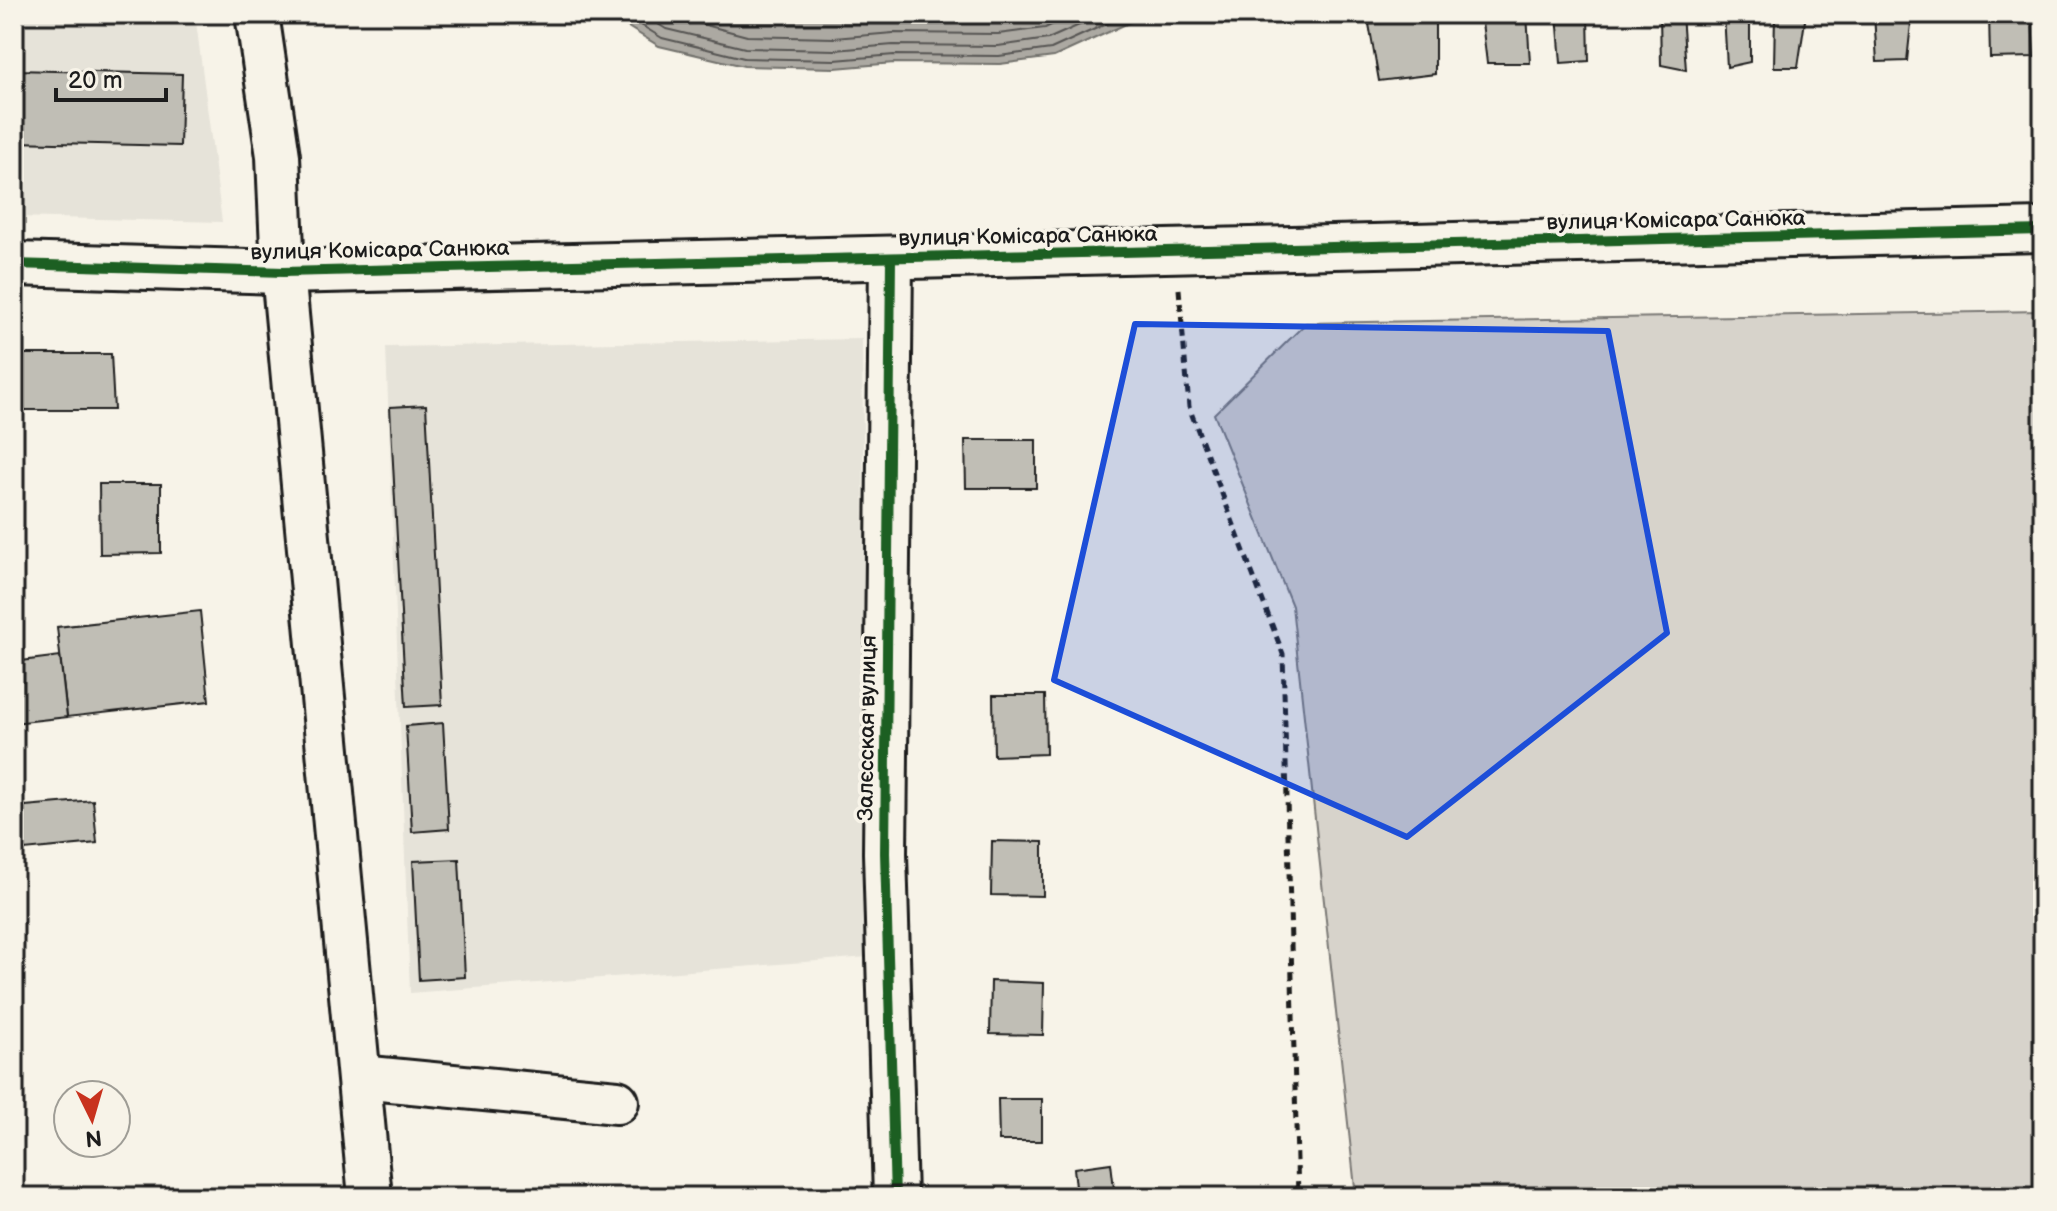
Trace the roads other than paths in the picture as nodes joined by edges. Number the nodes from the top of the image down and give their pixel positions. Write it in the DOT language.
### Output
graph roads {
  1 [pos="257,14"];
  2 [pos="2043,230"];
  3 [pos="891,259"];
  4 [pos="14,264"];
  5 [pos="283,272"];
  6 [pos="360,1077"];
  7 [pos="617,1102"];
  8 [pos="370,1197"];
  9 [pos="895,1197"];
  1 -- 5 [label="street"];
  2 -- 3 [label="street, вулиця Комісара Санюка"];
  3 -- 5 [label="street, вулиця Комісара Санюка"];
  3 -- 9 [label="street, Залєсская вулиця"];
  4 -- 5 [label="street, вулиця Комісара Санюка"];
  5 -- 6 [label="street"];
  6 -- 7 [label="street"];
  6 -- 8 [label="street"];
}
